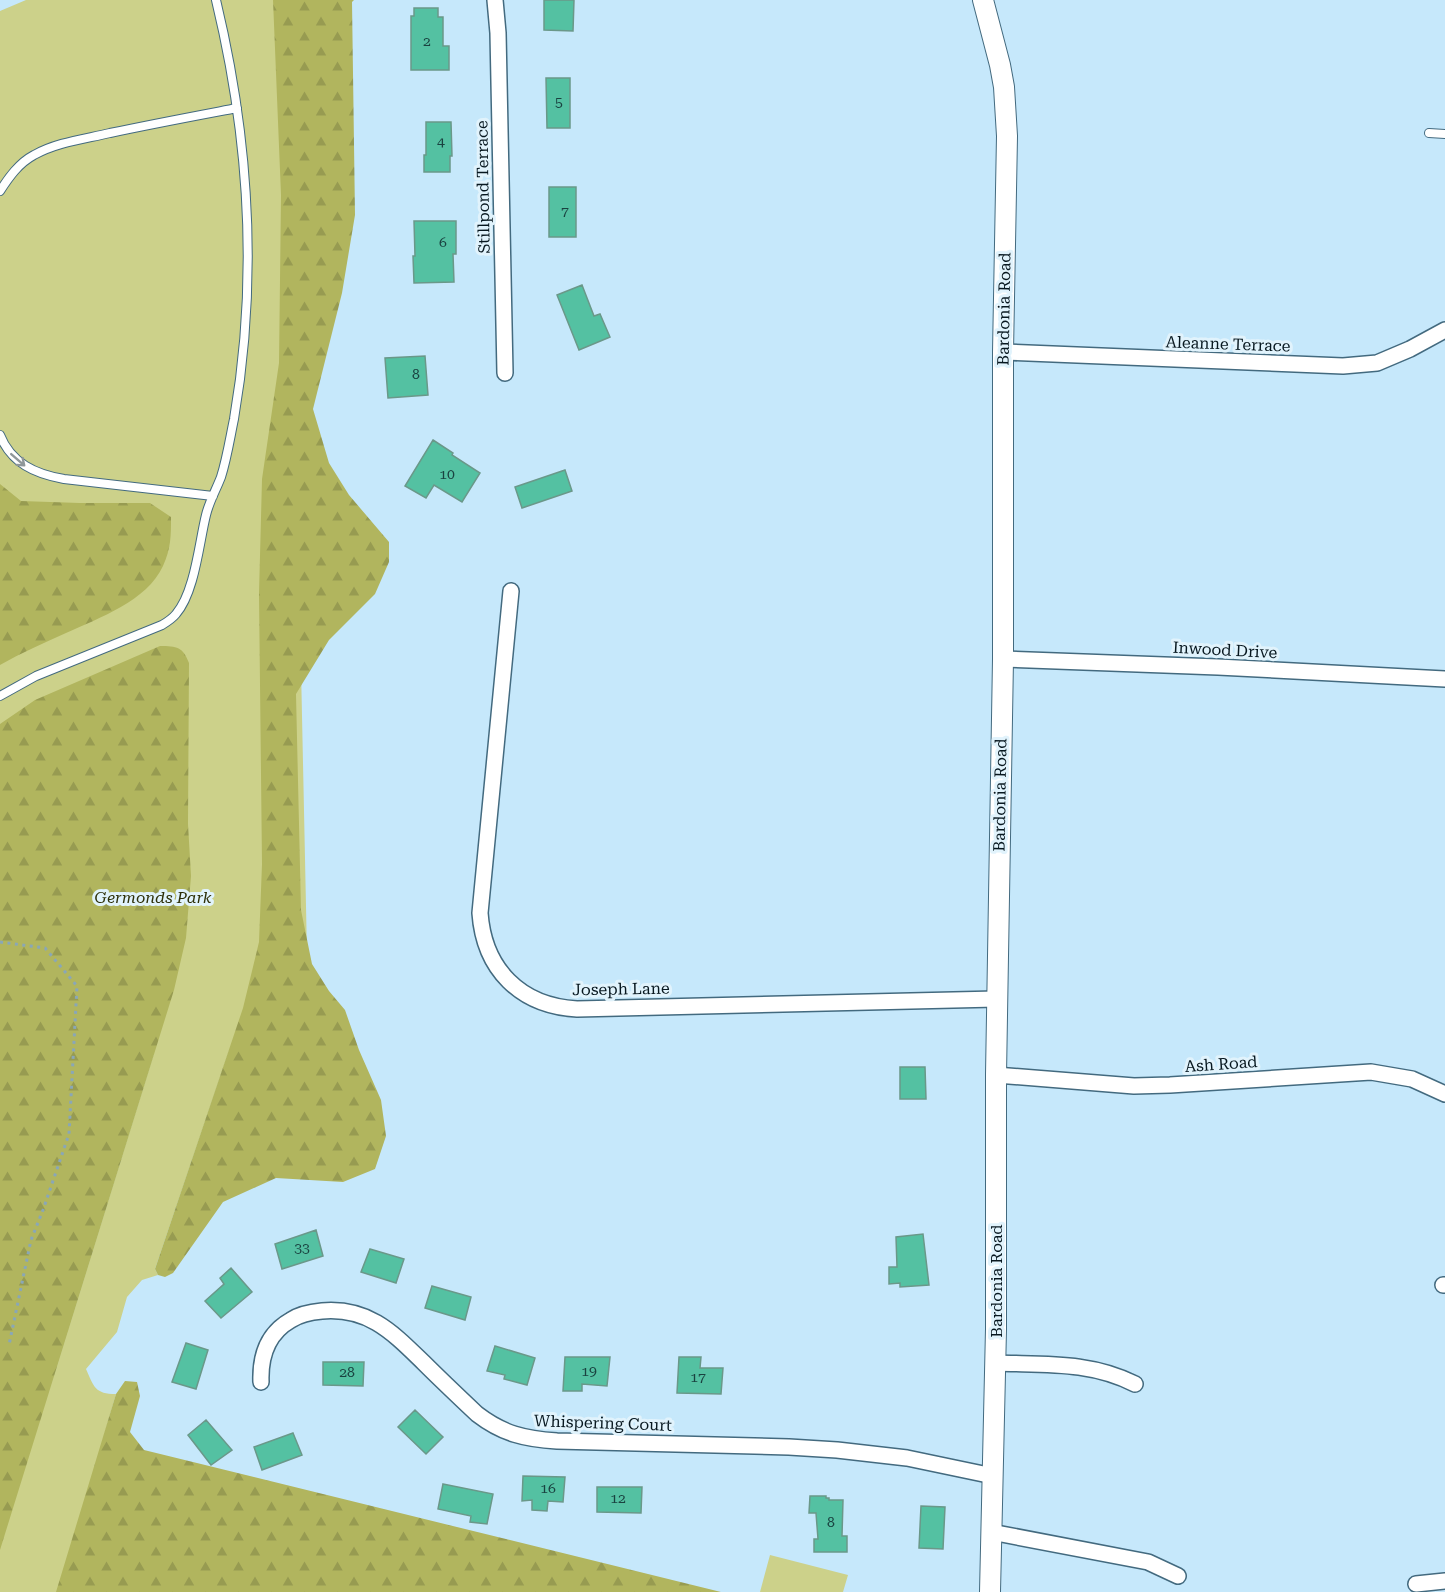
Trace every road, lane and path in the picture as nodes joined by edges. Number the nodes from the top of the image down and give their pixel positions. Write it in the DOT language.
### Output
graph roads {
  1 [pos="216,0"];
  2 [pos="495,0"];
  3 [pos="983,0"];
  4 [pos="237,108"];
  5 [pos="1429,133"];
  6 [pos="1445,134"];
  7 [pos="0,191"];
  8 [pos="1445,330"];
  9 [pos="1003,352"];
  10 [pos="505,373"];
  11 [pos="0,435"];
  12 [pos="213,496"];
  13 [pos="511,591"];
  14 [pos="1003,659"];
  15 [pos="1445,679"];
  16 [pos="0,696"];
  17 [pos="0,942"];
  18 [pos="996,999"];
  19 [pos="996,1075"];
  20 [pos="1445,1094"];
  21 [pos="9,1345"];
  22 [pos="996,1363"];
  23 [pos="261,1382"];
  24 [pos="1135,1384"];
  25 [pos="993,1476"];
  26 [pos="991,1532"];
  27 [pos="1178,1576"];
  28 [pos="1445,1581"];
  29 [pos="1416,1584"];
  30 [pos="990,1592"];
  1 -- 4 [label="lane"];
  2 -- 10 [label="street, Stillpond Terrace"];
  3 -- 9 [label="street, Bardonia Road"];
  4 -- 7 [label="lane"];
  4 -- 12 [label="lane"];
  5 -- 6 [label="lane"];
  8 -- 9 [label="street, Aleanne Terrace"];
  9 -- 14 [label="street, Bardonia Road"];
  11 -- 12 [label="lane, one-way"];
  12 -- 16 [label="lane"];
  13 -- 18 [label="street, Joseph Lane"];
  14 -- 15 [label="street, Inwood Drive"];
  14 -- 18 [label="street, Bardonia Road"];
  17 -- 21 [label="path"];
  18 -- 19 [label="street, Bardonia Road"];
  19 -- 20 [label="street, Ash Road"];
  19 -- 22 [label="street, Bardonia Road"];
  22 -- 24 [label="street"];
  22 -- 25 [label="street, Bardonia Road"];
  23 -- 25 [label="street, Whispering Court"];
  25 -- 26 [label="street, Bardonia Road"];
  26 -- 27 [label="street"];
  26 -- 30 [label="street, Bardonia Road"];
  28 -- 29 [label="street"];
}
